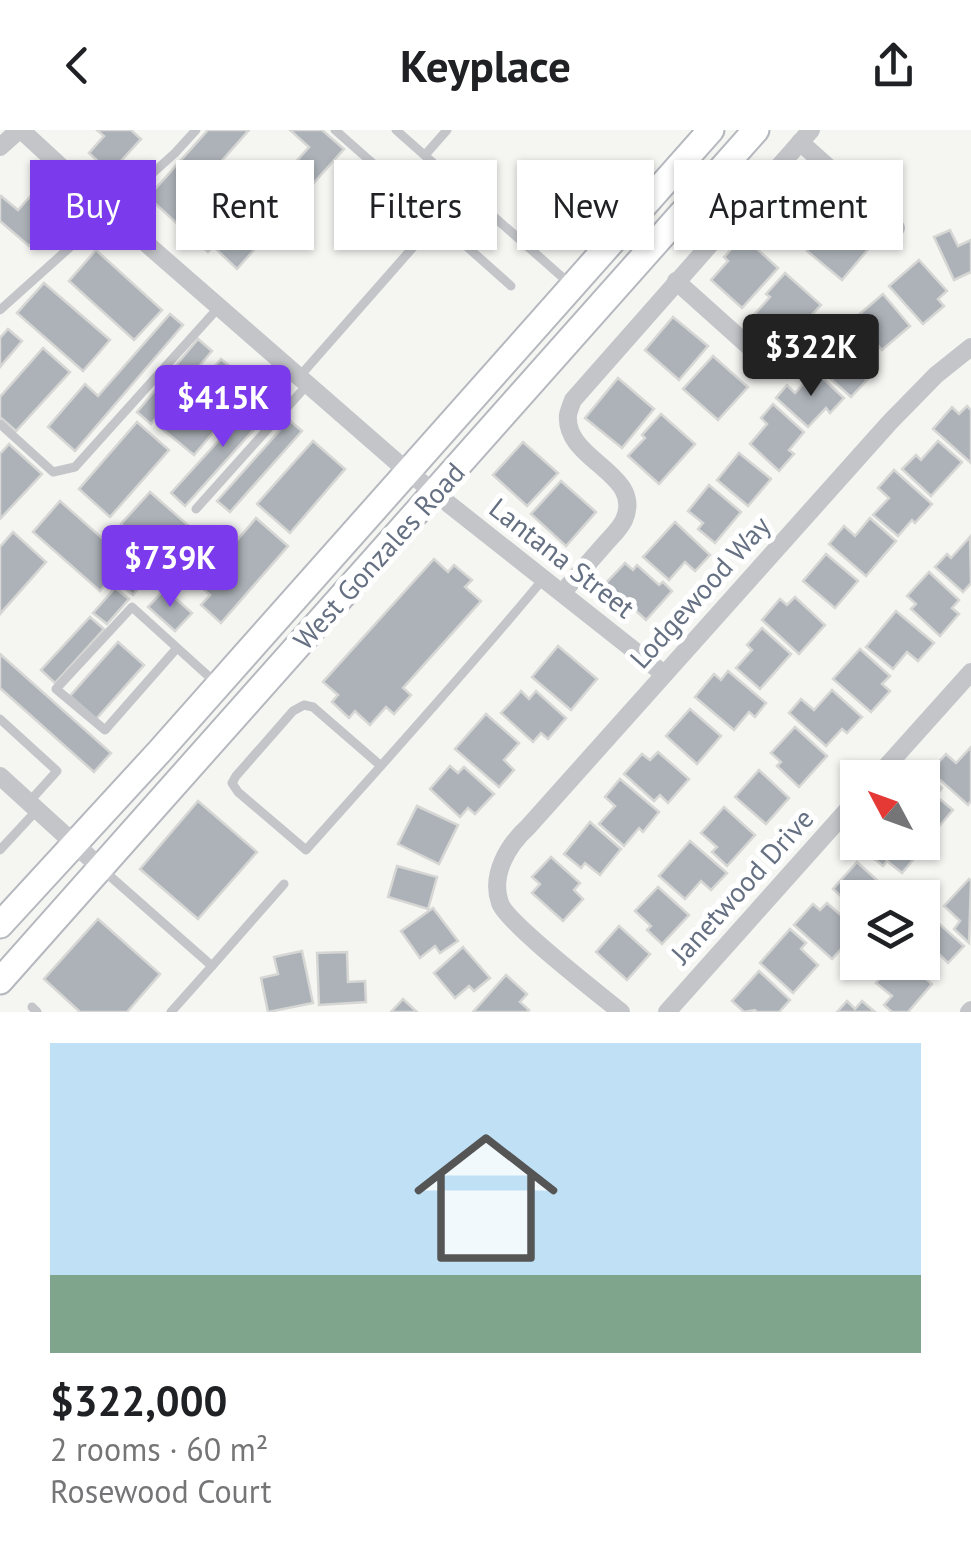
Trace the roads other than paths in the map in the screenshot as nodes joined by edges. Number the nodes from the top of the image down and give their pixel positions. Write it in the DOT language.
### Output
graph roads {
  1 [pos="20,130"];
  2 [pos="196,130"];
  3 [pos="334,130"];
  4 [pos="396,130"];
  5 [pos="447,130"];
  6 [pos="710,130"];
  7 [pos="756,130"];
  8 [pos="805,136"];
  9 [pos="0,147"];
  10 [pos="425,155"];
  11 [pos="53,160"];
  12 [pos="368,160"];
  13 [pos="829,160"];
  14 [pos="156,170"];
  15 [pos="66,250"];
  16 [pos="153,250"];
  17 [pos="412,250"];
  18 [pos="471,250"];
  19 [pos="676,281"];
  20 [pos="511,286"];
  21 [pos="572,286"];
  22 [pos="218,307"];
  23 [pos="0,310"];
  24 [pos="971,347"];
  25 [pos="772,368"];
  26 [pos="303,381"];
  27 [pos="0,424"];
  28 [pos="407,471"];
  29 [pos="435,493"];
  30 [pos="196,509"];
  31 [pos="544,578"];
  32 [pos="562,593"];
  33 [pos="177,648"];
  34 [pos="971,672"];
  35 [pos="664,674"];
  36 [pos="218,685"];
  37 [pos="0,720"];
  38 [pos="892,760"];
  39 [pos="381,766"];
  40 [pos="0,776"];
  41 [pos="33,806"];
  42 [pos="840,818"];
  43 [pos="76,844"];
  44 [pos="0,850"];
  45 [pos="101,868"];
  46 [pos="284,884"];
  47 [pos="1,921"];
  48 [pos="212,966"];
  49 [pos="0,981"];
  50 [pos="172,1012"];
  51 [pos="620,1012"];
  52 [pos="667,1012"];
  1 -- 9 [label="street"];
  1 -- 11 [label="street, Lantana Street"];
  2 -- 14 [label="lane"];
  3 -- 12 [label="lane"];
  4 -- 10 [label="lane"];
  5 -- 10 [label="lane"];
  6 -- 21 [label="main road, West Gonzales Road"];
  7 -- 29 [label="main road, West Gonzales Road"];
  8 -- 13 [label="street"];
  8 -- 19 [label="street"];
  10 -- 21 [label="lane"];
  15 -- 23 [label="lane"];
  16 -- 22 [label="street, Lantana Street"];
  17 -- 26 [label="lane"];
  18 -- 20 [label="lane"];
  19 -- 25 [label="street"];
  19 -- 32 [label="street"];
  21 -- 28 [label="main road, West Gonzales Road"];
  22 -- 26 [label="street, Lantana Street"];
  22 -- 27 [label="lane"];
  24 -- 35 [label="street, Lodgewood Way"];
  26 -- 28 [label="street, Lantana Street"];
  26 -- 30 [label="lane"];
  28 -- 29 [label="street, Lantana Street"];
  28 -- 36 [label="main road, West Gonzales Road"];
  29 -- 31 [label="street, Lantana Street"];
  29 -- 45 [label="main road, West Gonzales Road"];
  31 -- 32 [label="street, Lantana Street"];
  31 -- 39 [label="lane"];
  32 -- 35 [label="street, Lantana Street"];
  33 -- 33 [label="lane"];
  33 -- 36 [label="lane"];
  34 -- 38 [label="street"];
  35 -- 51 [label="street, Lodgewood Way"];
  36 -- 43 [label="main road, West Gonzales Road"];
  37 -- 41 [label="lane"];
  39 -- 39 [label="lane"];
  40 -- 41 [label="street"];
  41 -- 43 [label="street"];
  41 -- 44 [label="lane"];
  42 -- 52 [label="street, Janetwood Drive"];
  43 -- 45 [label="street"];
  43 -- 47 [label="main road, West Gonzales Road"];
  45 -- 48 [label="lane"];
  45 -- 49 [label="main road, West Gonzales Road"];
  46 -- 48 [label="lane"];
  48 -- 50 [label="lane"];
}
